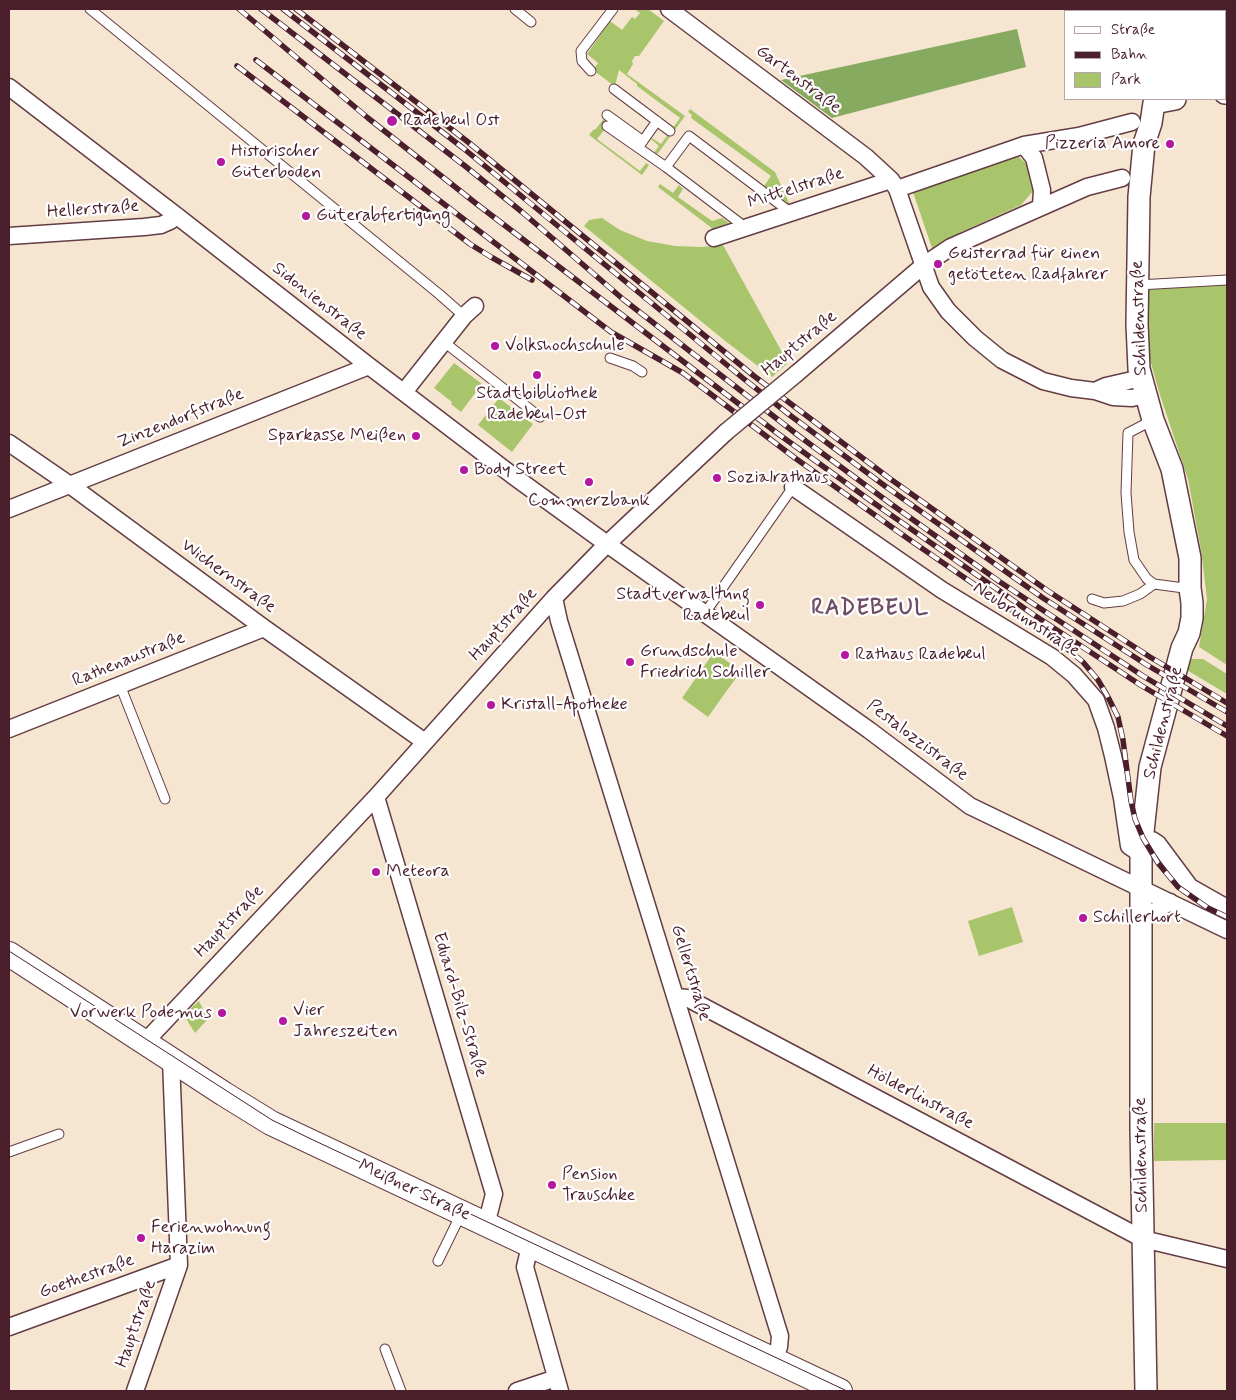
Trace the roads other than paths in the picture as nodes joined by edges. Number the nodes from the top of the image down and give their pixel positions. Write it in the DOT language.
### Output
graph roads {
  1 [pos="90,9"];
  2 [pos="515,9"];
  3 [pos="612,9"];
  4 [pos="669,9"];
  5 [pos="531,22"];
  6 [pos="591,71"];
  7 [pos="9,87"];
  8 [pos="614,89"];
  9 [pos="1153,101"];
  10 [pos="607,115"];
  11 [pos="657,121"];
  12 [pos="1132,122"];
  13 [pos="607,126"];
  14 [pos="670,131"];
  15 [pos="640,144"];
  16 [pos="1024,145"];
  17 [pos="666,167"];
  18 [pos="1122,178"];
  19 [pos="894,184"];
  20 [pos="1041,206"];
  21 [pos="790,212"];
  22 [pos="177,216"];
  23 [pos="745,227"];
  24 [pos="9,236"];
  25 [pos="714,238"];
  26 [pos="924,265"];
  27 [pos="1227,280"];
  28 [pos="1137,285"];
  29 [pos="470,311"];
  30 [pos="444,342"];
  31 [pos="610,358"];
  32 [pos="369,366"];
  33 [pos="642,372"];
  34 [pos="1143,386"];
  35 [pos="404,392"];
  36 [pos="540,417"];
  37 [pos="1153,420"];
  38 [pos="9,443"];
  39 [pos="70,485"];
  40 [pos="793,487"];
  41 [pos="9,509"];
  42 [pos="606,544"];
  43 [pos="1154,584"];
  44 [pos="1190,588"];
  45 [pos="554,598"];
  46 [pos="1092,599"];
  47 [pos="705,613"];
  48 [pos="264,628"];
  49 [pos="120,685"];
  50 [pos="9,729"];
  51 [pos="425,742"];
  52 [pos="376,797"];
  53 [pos="165,799"];
  54 [pos="1142,844"];
  55 [pos="1142,888"];
  56 [pos="1170,902"];
  57 [pos="1227,908"];
  58 [pos="1142,919"];
  59 [pos="1227,930"];
  60 [pos="9,954"];
  61 [pos="676,997"];
  62 [pos="145,1042"];
  63 [pos="171,1060"];
  64 [pos="58,1134"];
  65 [pos="9,1152"];
  66 [pos="462,1214"];
  67 [pos="486,1225"];
  68 [pos="1143,1239"];
  69 [pos="530,1246"];
  70 [pos="1227,1259"];
  71 [pos="438,1261"];
  72 [pos="179,1265"];
  73 [pos="9,1327"];
  74 [pos="385,1349"];
  75 [pos="774,1360"];
  76 [pos="558,1385"];
  77 [pos="135,1391"];
  78 [pos="401,1391"];
  79 [pos="516,1391"];
  80 [pos="840,1391"];
  81 [pos="1146,1391"];
  1 -- 29 [label="lane"];
  2 -- 5 [label="lane"];
  3 -- 6 [label="lane"];
  4 -- 19 [label="street, Gartenstraße"];
  7 -- 22 [label="street, Sidonienstraße"];
  8 -- 11 [label="lane"];
  9 -- 28 [label="street, Schildenstraße"];
  10 -- 15 [label="lane"];
  11 -- 14 [label="lane"];
  11 -- 15 [label="lane"];
  12 -- 16 [label="street, Mittelstraße"];
  13 -- 15 [label="lane"];
  15 -- 17 [label="lane"];
  16 -- 19 [label="street, Mittelstraße"];
  16 -- 20 [label="street"];
  17 -- 21 [label="lane"];
  17 -- 23 [label="lane"];
  18 -- 20 [label="street, Hauptstraße"];
  19 -- 21 [label="street, Mittelstraße"];
  19 -- 26 [label="street"];
  20 -- 26 [label="street, Hauptstraße"];
  21 -- 23 [label="street, Mittelstraße"];
  22 -- 24 [label="street, Hellerstraße"];
  22 -- 32 [label="street, Sidonienstraße"];
  23 -- 25 [label="street, Mittelstraße"];
  26 -- 34 [label="street"];
  26 -- 42 [label="street, Hauptstraße, bridge"];
  27 -- 28 [label="lane"];
  28 -- 34 [label="street, Schildenstraße"];
  29 -- 30 [label="street"];
  30 -- 35 [label="street"];
  30 -- 36 [label="lane"];
  31 -- 33 [label="lane"];
  32 -- 35 [label="street, Sidonienstraße"];
  32 -- 39 [label="street, Zinzendorfstraße"];
  34 -- 37 [label="street, Schildenstraße"];
  35 -- 42 [label="street, Sidonienstraße"];
  37 -- 43 [label="lane"];
  37 -- 44 [label="street, Schildenstraße"];
  38 -- 39 [label="street, Wichernstraße"];
  39 -- 41 [label="street, Zinzendorfstraße"];
  39 -- 48 [label="street, Wichernstraße"];
  40 -- 47 [label="lane"];
  40 -- 54 [label="street, Neubrunnstraße"];
  42 -- 45 [label="street, Hauptstraße"];
  42 -- 47 [label="street, Pestalozzistraße"];
  43 -- 44 [label="lane"];
  43 -- 46 [label="lane"];
  44 -- 54 [label="street, Schildenstraße"];
  45 -- 51 [label="street, Hauptstraße"];
  45 -- 61 [label="street, Gellertstraße"];
  47 -- 55 [label="street, Pestalozzistraße"];
  48 -- 49 [label="street, Rathenaustraße"];
  48 -- 51 [label="street, Wichernstraße"];
  49 -- 50 [label="street, Rathenaustraße"];
  49 -- 53 [label="lane"];
  51 -- 52 [label="street, Hauptstraße"];
  52 -- 62 [label="street, Hauptstraße"];
  52 -- 67 [label="street, Eduard-Bilz-Straße"];
  54 -- 55 [label="street, Schildenstraße"];
  54 -- 57 [label="street, Neubrunnstraße"];
  55 -- 56 [label="street, Pestalozzistraße"];
  55 -- 58 [label="street, Schildenstraße"];
  56 -- 58 [label="street"];
  56 -- 59 [label="street, Pestalozzistraße"];
  58 -- 68 [label="street, Schildenstraße"];
  60 -- 62 [label="main road, Meißner Straße"];
  61 -- 68 [label="street, Hölderlinstraße"];
  61 -- 75 [label="street, Gellertstraße"];
  62 -- 63 [label="main road, Meißner Straße"];
  63 -- 66 [label="main road, Meißner Straße"];
  63 -- 72 [label="street, Hauptstraße"];
  64 -- 65 [label="lane"];
  66 -- 67 [label="main road, Meißner Straße"];
  66 -- 71 [label="lane"];
  67 -- 69 [label="main road, Meißner Straße"];
  68 -- 70 [label="street, Hölderlinstraße"];
  68 -- 81 [label="street, Schildenstraße"];
  69 -- 75 [label="main road, Meißner Straße"];
  69 -- 76 [label="street"];
  72 -- 73 [label="street, Goethestraße"];
  72 -- 77 [label="street, Hauptstraße"];
  74 -- 78 [label="lane"];
  75 -- 80 [label="main road, Meißner Straße"];
  76 -- 79 [label="street"];
}
